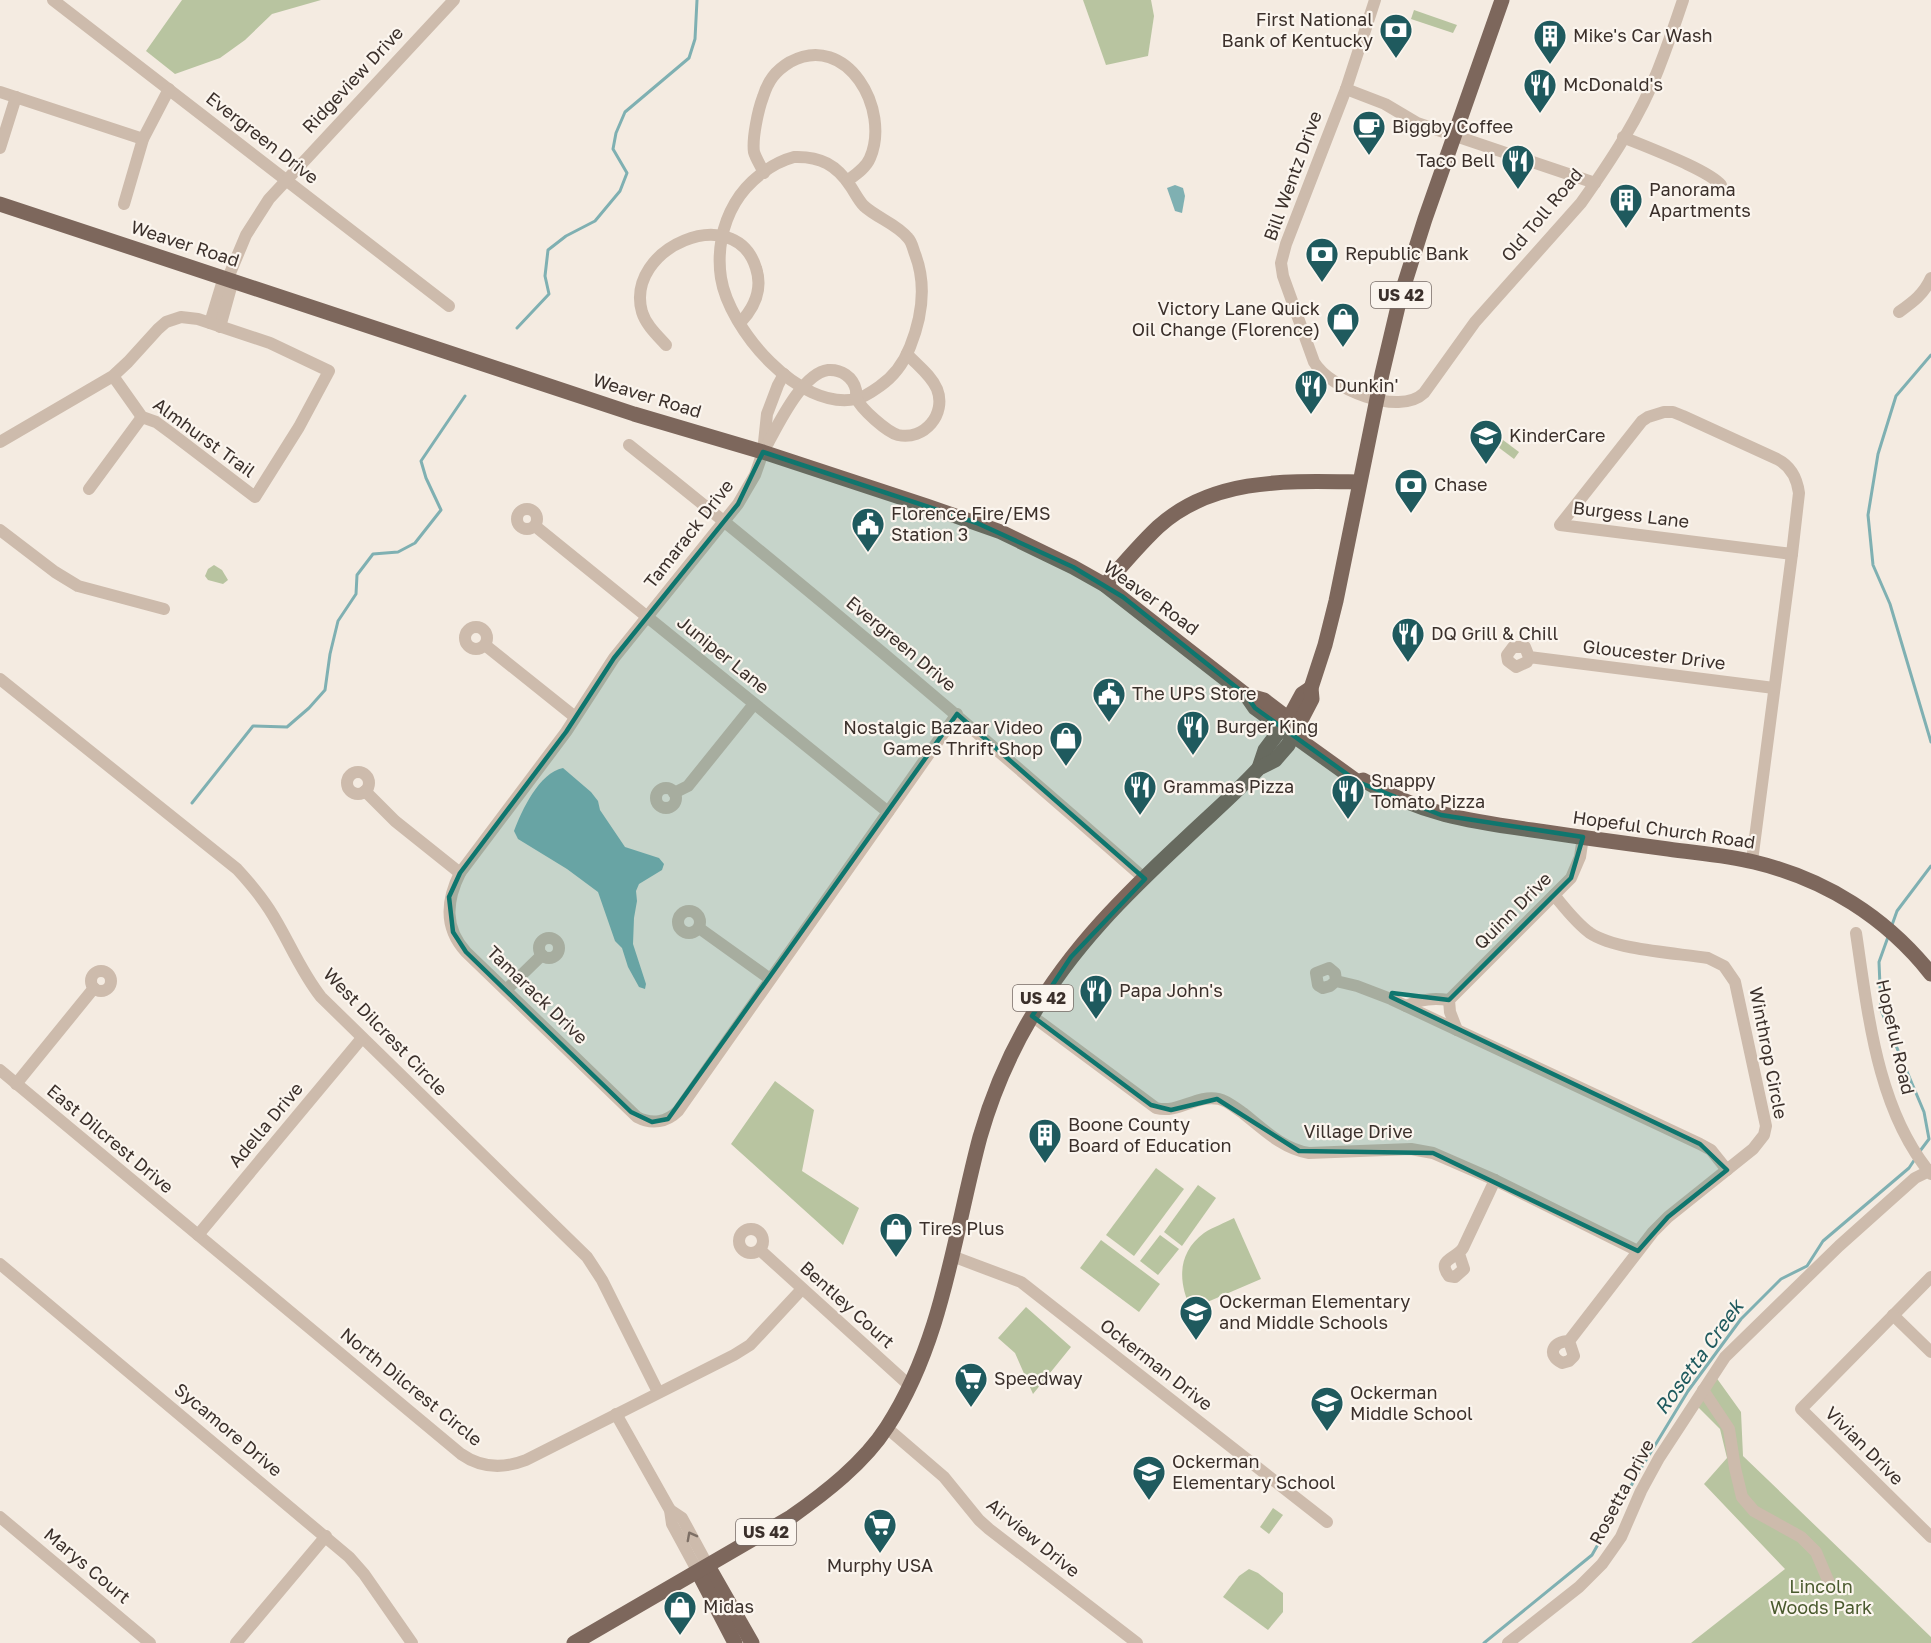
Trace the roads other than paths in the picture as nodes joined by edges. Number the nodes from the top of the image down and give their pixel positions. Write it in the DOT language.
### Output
graph roads {
  1 [pos="53,0"];
  2 [pos="454,0"];
  3 [pos="1375,0"];
  4 [pos="1502,0"];
  5 [pos="1683,0"];
  6 [pos="169,89"];
  7 [pos="1346,89"];
  8 [pos="0,92"];
  9 [pos="16,97"];
  10 [pos="1454,136"];
  11 [pos="1623,137"];
  12 [pos="143,139"];
  13 [pos="0,148"];
  14 [pos="764,173"];
  15 [pos="286,178"];
  16 [pos="847,181"];
  17 [pos="1595,183"];
  18 [pos="1721,185"];
  19 [pos="0,204"];
  20 [pos="124,204"];
  21 [pos="722,234"];
  22 [pos="1931,278"];
  23 [pos="228,279"];
  24 [pos="449,306"];
  25 [pos="1899,312"];
  26 [pos="740,323"];
  27 [pos="215,325"];
  28 [pos="666,345"];
  29 [pos="908,354"];
  30 [pos="784,374"];
  31 [pos="113,376"];
  32 [pos="803,388"];
  33 [pos="856,398"];
  34 [pos="1377,400"];
  35 [pos="142,417"];
  36 [pos="0,442"];
  37 [pos="629,445"];
  38 [pos="763,452"];
  39 [pos="1359,482"];
  40 [pos="89,489"];
  41 [pos="725,521"];
  42 [pos="535,526"];
  43 [pos="0,530"];
  44 [pos="1792,554"];
  45 [pos="1105,585"];
  46 [pos="164,609"];
  47 [pos="647,616"];
  48 [pos="485,645"];
  49 [pos="1529,657"];
  50 [pos="0,679"];
  51 [pos="1774,688"];
  52 [pos="754,704"];
  53 [pos="957,714"];
  54 [pos="575,717"];
  55 [pos="1291,727"];
  56 [pos="365,791"];
  57 [pos="675,793"];
  58 [pos="888,812"];
  59 [pos="1583,837"];
  60 [pos="1752,861"];
  61 [pos="460,873"];
  62 [pos="1145,879"];
  63 [pos="1554,896"];
  64 [pos="699,928"];
  65 [pos="1856,933"];
  66 [pos="542,955"];
  67 [pos="1931,974"];
  68 [pos="770,979"];
  69 [pos="1336,981"];
  70 [pos="94,988"];
  71 [pos="506,990"];
  72 [pos="1449,1000"];
  73 [pos="1406,1006"];
  74 [pos="1032,1016"];
  75 [pos="1457,1030"];
  76 [pos="362,1038"];
  77 [pos="0,1070"];
  78 [pos="16,1084"];
  79 [pos="1928,1169"];
  80 [pos="1727,1170"];
  81 [pos="1495,1180"];
  82 [pos="198,1235"];
  83 [pos="760,1250"];
  84 [pos="1638,1251"];
  85 [pos="1459,1254"];
  86 [pos="952,1256"];
  87 [pos="0,1264"];
  88 [pos="1931,1277"];
  89 [pos="802,1289"];
  90 [pos="1893,1315"];
  91 [pos="1569,1341"];
  92 [pos="1931,1352"];
  93 [pos="910,1386"];
  94 [pos="1702,1390"];
  95 [pos="658,1392"];
  96 [pos="616,1414"];
  97 [pos="887,1428"];
  98 [pos="0,1517"];
  99 [pos="1328,1522"];
  100 [pos="326,1536"];
  101 [pos="1931,1537"];
  102 [pos="703,1569"];
  103 [pos="1830,1585"];
  104 [pos="150,1643"];
  105 [pos="236,1643"];
  106 [pos="412,1643"];
  107 [pos="574,1643"];
  108 [pos="735,1643"];
  109 [pos="752,1643"];
  110 [pos="1137,1643"];
  111 [pos="1508,1643"];
  1 -- 6 [label="street, Evergreen Drive"];
  2 -- 15 [label="street, Ridgeview Drive"];
  3 -- 7 [label="street, Bill Wentz Drive"];
  4 -- 10 [label="main road, US 42"];
  5 -- 11 [label="street, Old Toll Road"];
  6 -- 12 [label="street"];
  6 -- 15 [label="street, Evergreen Drive"];
  7 -- 10 [label="street"];
  7 -- 34 [label="street, Bill Wentz Drive"];
  8 -- 9 [label="street"];
  9 -- 12 [label="street"];
  9 -- 13 [label="street"];
  10 -- 17 [label="street"];
  10 -- 34 [label="main road, US 42"];
  11 -- 17 [label="street, Old Toll Road"];
  11 -- 18 [label="street"];
  12 -- 20 [label="street"];
  14 -- 16 [label="street"];
  14 -- 16 [label="street"];
  14 -- 21 [label="street"];
  15 -- 23 [label="street, Ridgeview Drive"];
  15 -- 24 [label="street, Evergreen Drive"];
  16 -- 29 [label="street"];
  17 -- 34 [label="street, Old Toll Road"];
  19 -- 23 [label="main road, Weaver Road"];
  21 -- 26 [label="street"];
  21 -- 26 [label="street"];
  21 -- 28 [label="street"];
  22 -- 25 [label="street"];
  23 -- 27 [label="street, Ridgeview Drive"];
  23 -- 38 [label="main road, Weaver Road"];
  26 -- 30 [label="street"];
  27 -- 31 [label="street"];
  27 -- 35 [label="street, Almhurst Trail"];
  29 -- 33 [label="street"];
  29 -- 33 [label="street"];
  30 -- 32 [label="street"];
  30 -- 38 [label="street"];
  31 -- 35 [label="street, Almhurst Trail"];
  31 -- 36 [label="street"];
  32 -- 33 [label="street"];
  32 -- 33 [label="street"];
  32 -- 38 [label="street"];
  34 -- 39 [label="main road, US 42"];
  35 -- 40 [label="street"];
  37 -- 41 [label="street, Evergreen Drive"];
  38 -- 41 [label="street, Tamarack Drive"];
  38 -- 45 [label="main road, Weaver Road"];
  39 -- 45 [label="main road"];
  39 -- 55 [label="main road, US 42"];
  41 -- 47 [label="street, Tamarack Drive"];
  41 -- 53 [label="street, Evergreen Drive"];
  42 -- 47 [label="street, Juniper Lane"];
  43 -- 46 [label="street"];
  44 -- 44 [label="street, Burgess Lane"];
  44 -- 51 [label="street, Burgess Lane"];
  45 -- 55 [label="main road, Weaver Road"];
  47 -- 52 [label="street, Juniper Lane"];
  47 -- 54 [label="street, Tamarack Drive"];
  48 -- 54 [label="street"];
  49 -- 51 [label="street, Gloucester Drive"];
  50 -- 76 [label="street, West Dilcrest Circle"];
  51 -- 60 [label="street, Burgess Lane"];
  52 -- 57 [label="street"];
  52 -- 58 [label="street, Juniper Lane"];
  53 -- 58 [label="street, Tamarack Drive"];
  53 -- 62 [label="street, Evergreen Drive"];
  54 -- 61 [label="street, Tamarack Drive"];
  55 -- 59 [label="main road, Hopeful Church Road"];
  55 -- 62 [label="main road, US 42"];
  56 -- 61 [label="street"];
  58 -- 68 [label="street, Tamarack Drive"];
  59 -- 60 [label="main road, Hopeful Church Road"];
  59 -- 63 [label="street, Quinn Drive"];
  60 -- 67 [label="main road, Hopeful Church Road"];
  61 -- 71 [label="street, Tamarack Drive"];
  62 -- 74 [label="main road, US 42"];
  63 -- 72 [label="street, Quinn Drive"];
  63 -- 80 [label="street, Winthrop Circle"];
  64 -- 68 [label="street"];
  65 -- 79 [label="street, Hopeful Road"];
  66 -- 71 [label="street"];
  68 -- 71 [label="street, Tamarack Drive"];
  69 -- 73 [label="street"];
  70 -- 78 [label="street"];
  72 -- 73 [label="street"];
  72 -- 75 [label="street"];
  73 -- 75 [label="street"];
  74 -- 81 [label="street, Village Drive"];
  74 -- 86 [label="main road, US 42"];
  75 -- 80 [label="street"];
  76 -- 82 [label="street, Adella Drive"];
  76 -- 95 [label="street, West Dilcrest Circle"];
  77 -- 78 [label="street, East Dilcrest Drive"];
  78 -- 82 [label="street, East Dilcrest Drive"];
  79 -- 94 [label="street, Rosetta Drive"];
  80 -- 84 [label="street, Winthrop Circle"];
  81 -- 84 [label="street, Village Drive"];
  81 -- 85 [label="street"];
  82 -- 96 [label="street, North Dilcrest Circle"];
  83 -- 89 [label="street, Bentley Court"];
  84 -- 91 [label="street, Winthrop Circle"];
  86 -- 93 [label="main road, US 42"];
  86 -- 99 [label="street, Ockerman Drive"];
  87 -- 100 [label="street, Sycamore Drive"];
  88 -- 90 [label="street, Vivian Drive"];
  89 -- 93 [label="street, Bentley Court"];
  89 -- 95 [label="street, North Dilcrest Circle"];
  90 -- 92 [label="street"];
  90 -- 101 [label="street, Vivian Drive"];
  93 -- 97 [label="main road, US 42"];
  94 -- 103 [label="street"];
  94 -- 111 [label="street, Rosetta Drive"];
  95 -- 96 [label="street, North Dilcrest Circle"];
  96 -- 102 [label="street"];
  97 -- 102 [label="main road, US 42"];
  97 -- 110 [label="street, Airview Drive"];
  98 -- 104 [label="street, Marys Court"];
  100 -- 105 [label="street"];
  100 -- 106 [label="street, Sycamore Drive"];
  102 -- 107 [label="main road, US 42"];
  102 -- 108 [label="main road"];
  102 -- 109 [label="main road"];
}
